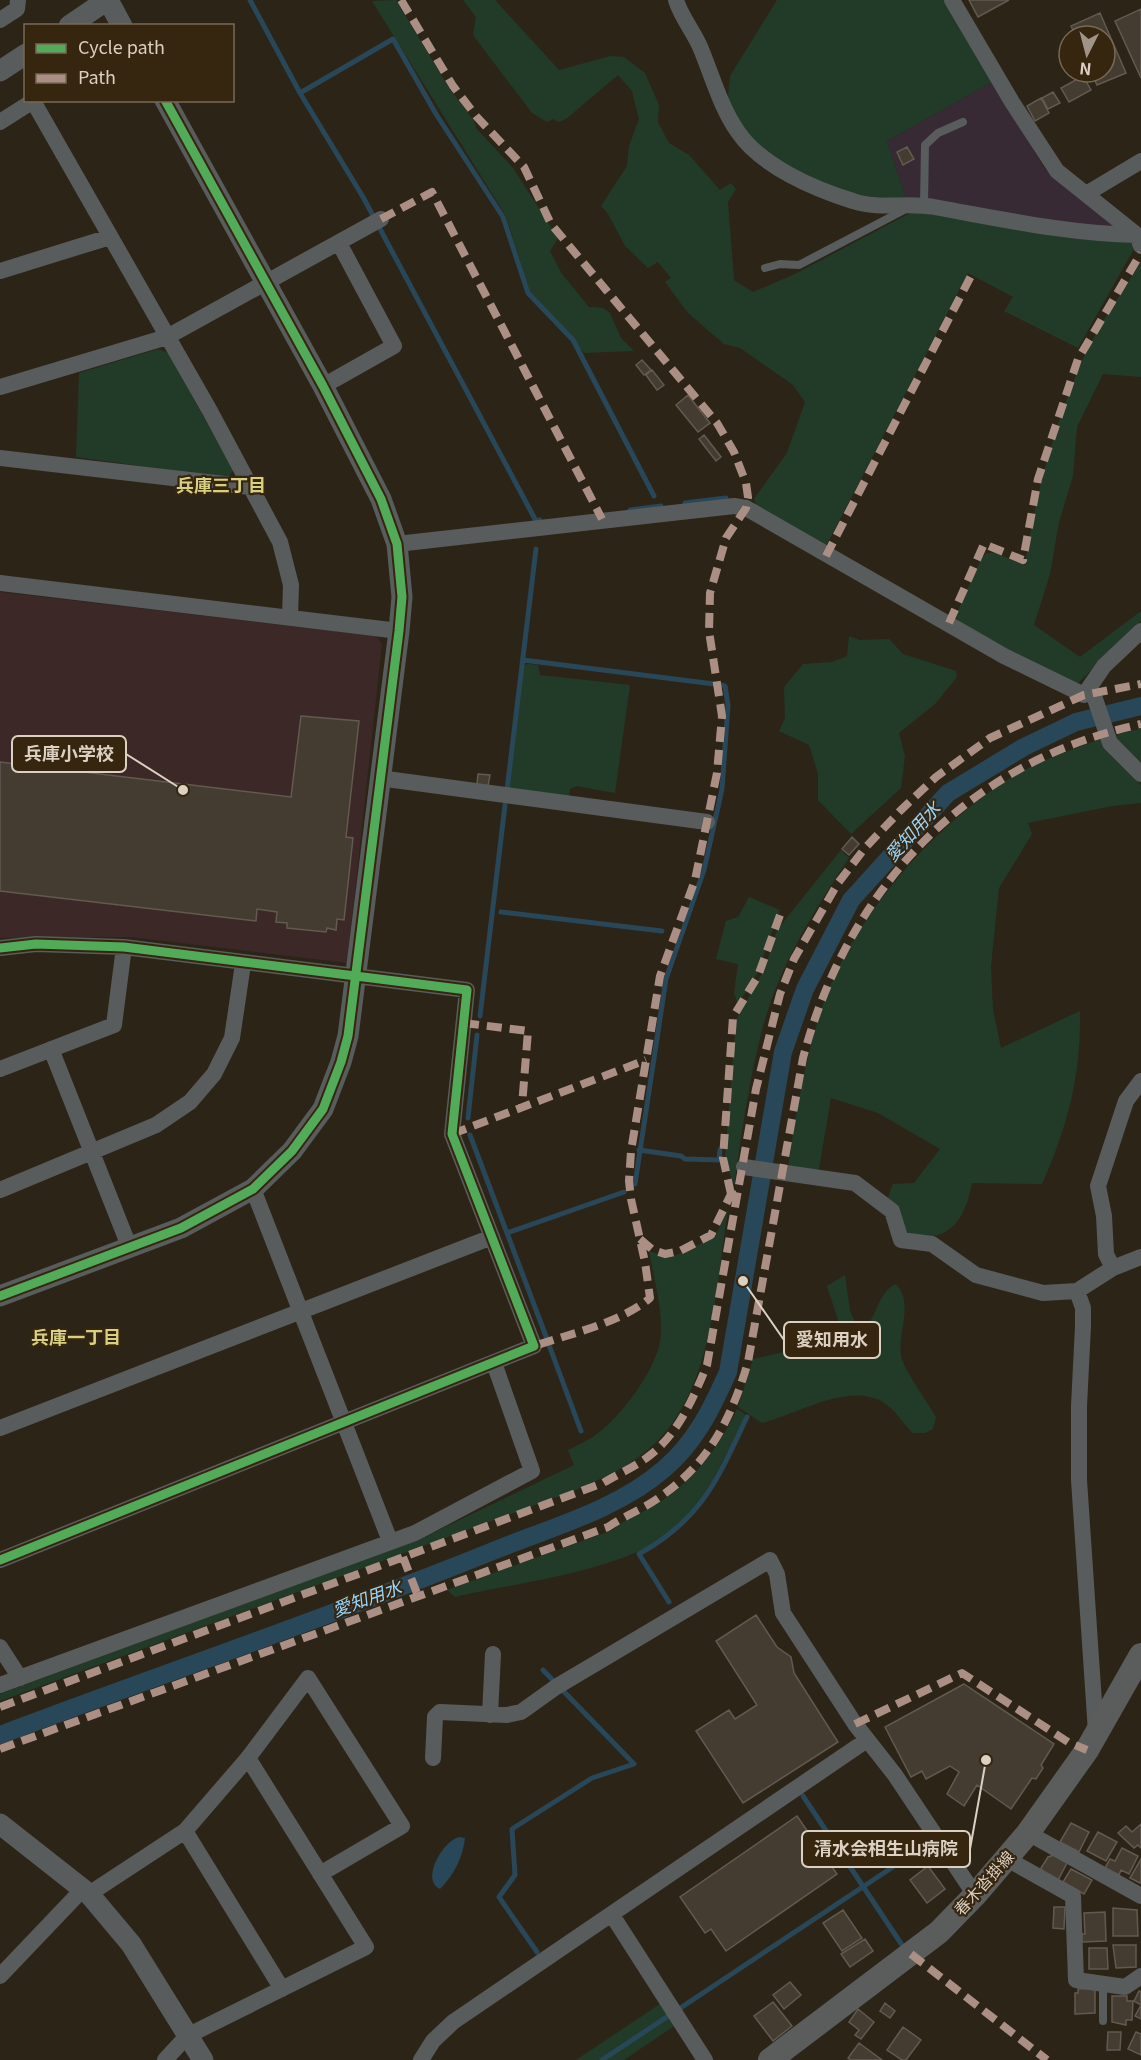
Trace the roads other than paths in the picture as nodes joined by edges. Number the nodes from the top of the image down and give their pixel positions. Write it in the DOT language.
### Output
graph roads {
  1 [pos="18,0"];
  2 [pos="108,0"];
  3 [pos="676,0"];
  4 [pos="952,0"];
  5 [pos="0,20"];
  6 [pos="72,24"];
  7 [pos="121,24"];
  8 [pos="24,55"];
  9 [pos="0,71"];
  10 [pos="31,102"];
  11 [pos="34,102"];
  12 [pos="166,102"];
  13 [pos="0,122"];
  14 [pos="963,122"];
  15 [pos="1141,161"];
  16 [pos="1086,194"];
  17 [pos="918,205"];
  18 [pos="376,222"];
  19 [pos="1140,236"];
  20 [pos="110,237"];
  21 [pos="339,243"];
  22 [pos="765,268"];
  23 [pos="0,270"];
  24 [pos="264,283"];
  25 [pos="167,337"];
  26 [pos="323,386"];
  27 [pos="0,387"];
  28 [pos="0,458"];
  29 [pos="250,487"];
  30 [pos="397,544"];
  31 [pos="0,583"];
  32 [pos="290,618"];
  33 [pos="399,631"];
  34 [pos="1141,631"];
  35 [pos="1093,693"];
  36 [pos="1141,774"];
  37 [pos="380,778"];
  38 [pos="707,822"];
  39 [pos="124,947"];
  40 [pos="0,948"];
  41 [pos="243,964"];
  42 [pos="357,978"];
  43 [pos="51,1049"];
  44 [pos="0,1069"];
  45 [pos="1141,1081"];
  46 [pos="92,1151"];
  47 [pos="744,1167"];
  48 [pos="253,1189"];
  49 [pos="0,1190"];
  50 [pos="492,1237"];
  51 [pos="129,1246"];
  52 [pos="1141,1257"];
  53 [pos="1113,1268"];
  54 [pos="1077,1291"];
  55 [pos="0,1296"];
  56 [pos="301,1310"];
  57 [pos="494,1363"];
  58 [pos="345,1424"];
  59 [pos="0,1428"];
  60 [pos="390,1541"];
  61 [pos="0,1560"];
  62 [pos="0,1647"];
  63 [pos="493,1654"];
  64 [pos="1141,1655"];
  65 [pos="20,1678"];
  66 [pos="0,1685"];
  67 [pos="490,1714"];
  68 [pos="1096,1732"];
  69 [pos="867,1740"];
  70 [pos="248,1758"];
  71 [pos="433,1758"];
  72 [pos="0,1824"];
  73 [pos="185,1831"];
  74 [pos="1028,1833"];
  75 [pos="1007,1859"];
  76 [pos="320,1874"];
  77 [pos="86,1891"];
  78 [pos="975,1895"];
  79 [pos="1141,1896"];
  80 [pos="612,1915"];
  81 [pos="0,1976"];
  82 [pos="1141,1977"];
  83 [pos="1102,1984"];
  84 [pos="282,1989"];
  85 [pos="1103,2021"];
  86 [pos="187,2036"];
  87 [pos="165,2060"];
  88 [pos="203,2060"];
  89 [pos="421,2060"];
  90 [pos="705,2060"];
  91 [pos="770,2060"];
  1 -- 5 [label="street"];
  2 -- 6 [label="street"];
  2 -- 7 [label="street"];
  3 -- 17 [label="street"];
  4 -- 16 [label="street"];
  8 -- 9 [label="street"];
  10 -- 13 [label="street"];
  11 -- 20 [label="street"];
  12 -- 24 [label="street"];
  14 -- 17 [label="lane"];
  15 -- 16 [label="street"];
  16 -- 19 [label="street"];
  17 -- 19 [label="street"];
  17 -- 22 [label="lane"];
  18 -- 21 [label="street"];
  20 -- 23 [label="street"];
  20 -- 25 [label="street"];
  21 -- 24 [label="street"];
  21 -- 26 [label="street"];
  24 -- 25 [label="street"];
  24 -- 26 [label="street"];
  25 -- 27 [label="street"];
  25 -- 29 [label="street"];
  26 -- 30 [label="street"];
  28 -- 29 [label="street"];
  29 -- 32 [label="street"];
  30 -- 33 [label="street"];
  30 -- 34 [label="street"];
  31 -- 32 [label="street"];
  32 -- 33 [label="street"];
  33 -- 37 [label="street"];
  35 -- 36 [label="street"];
  37 -- 38 [label="street"];
  37 -- 42 [label="street"];
  39 -- 40 [label="street"];
  39 -- 41 [label="street"];
  39 -- 43 [label="street"];
  41 -- 42 [label="street"];
  41 -- 46 [label="street"];
  42 -- 48 [label="street"];
  42 -- 50 [label="street"];
  43 -- 44 [label="street"];
  43 -- 46 [label="street"];
  45 -- 53 [label="street"];
  46 -- 49 [label="street"];
  46 -- 51 [label="street"];
  47 -- 54 [label="street"];
  48 -- 51 [label="street"];
  48 -- 56 [label="street"];
  50 -- 56 [label="street"];
  50 -- 57 [label="street"];
  51 -- 55 [label="street"];
  52 -- 53 [label="street"];
  53 -- 54 [label="street"];
  54 -- 68 [label="street"];
  56 -- 58 [label="street"];
  56 -- 59 [label="street"];
  57 -- 58 [label="street"];
  57 -- 60 [label="street"];
  58 -- 60 [label="street"];
  58 -- 61 [label="street"];
  60 -- 65 [label="street"];
  62 -- 65 [label="street"];
  63 -- 67 [label="street"];
  64 -- 68 [label="main road, 春木沓掛線"];
  65 -- 66 [label="street"];
  67 -- 69 [label="street"];
  67 -- 71 [label="street"];
  68 -- 74 [label="main road, 春木沓掛線"];
  69 -- 78 [label="street"];
  69 -- 80 [label="street"];
  70 -- 73 [label="street"];
  70 -- 76 [label="street"];
  70 -- 76 [label="street"];
  72 -- 77 [label="street"];
  73 -- 77 [label="street"];
  73 -- 84 [label="street"];
  74 -- 75 [label="main road, 春木沓掛線"];
  74 -- 79 [label="street"];
  75 -- 78 [label="main road, 春木沓掛線"];
  75 -- 83 [label="street"];
  76 -- 84 [label="street"];
  77 -- 81 [label="street"];
  77 -- 86 [label="street"];
  78 -- 91 [label="main road, 春木沓掛線"];
  80 -- 89 [label="street"];
  80 -- 90 [label="street"];
  82 -- 83 [label="street"];
  83 -- 85 [label="lane"];
  84 -- 86 [label="street"];
  86 -- 87 [label="street"];
  86 -- 88 [label="street"];
}
